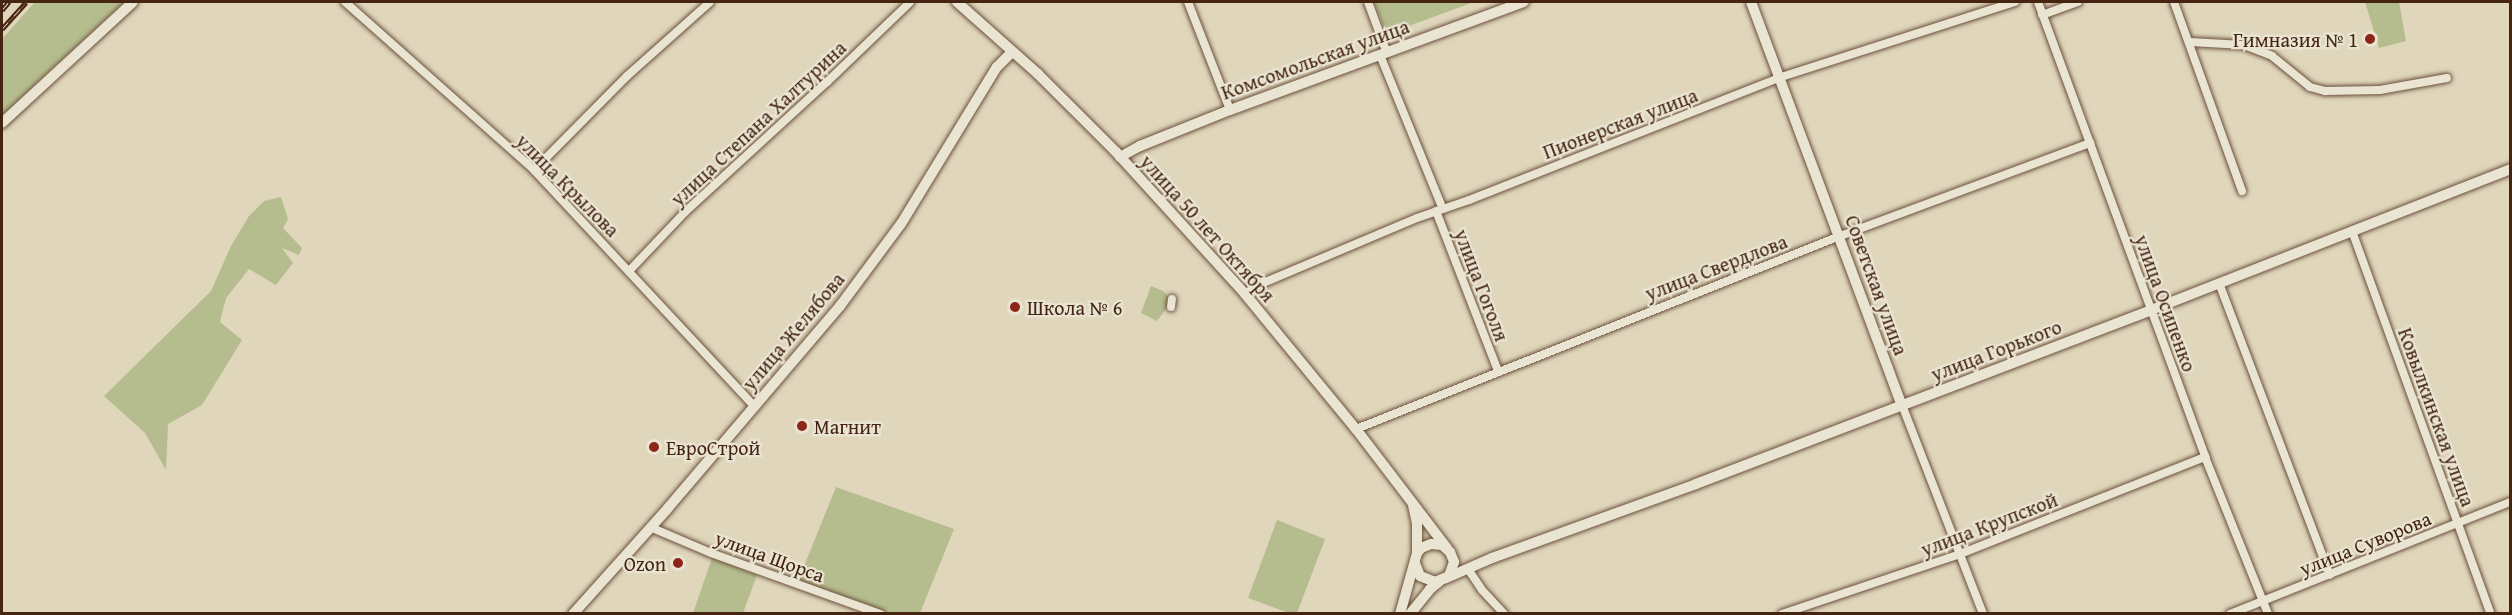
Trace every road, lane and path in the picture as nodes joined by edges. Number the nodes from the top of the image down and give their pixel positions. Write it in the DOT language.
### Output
graph roads {
  1 [pos="133,2"];
  2 [pos="345,2"];
  3 [pos="710,2"];
  4 [pos="910,2"];
  5 [pos="957,2"];
  6 [pos="1188,2"];
  7 [pos="1368,2"];
  8 [pos="1524,2"];
  9 [pos="1751,2"];
  10 [pos="2015,2"];
  11 [pos="2038,2"];
  12 [pos="2078,2"];
  13 [pos="2174,2"];
  14 [pos="2042,15"];
  15 [pos="2190,42"];
  16 [pos="1012,52"];
  17 [pos="1384,54"];
  18 [pos="1778,78"];
  19 [pos="2447,78"];
  20 [pos="1230,110"];
  21 [pos="2,123"];
  22 [pos="2090,143"];
  23 [pos="1120,157"];
  24 [pos="2510,169"];
  25 [pos="534,170"];
  26 [pos="2242,191"];
  27 [pos="1439,210"];
  28 [pos="2352,231"];
  29 [pos="1840,236"];
  30 [pos="630,270"];
  31 [pos="2219,284"];
  32 [pos="1245,294"];
  33 [pos="2151,310"];
  34 [pos="1498,371"];
  35 [pos="753,405"];
  36 [pos="1902,405"];
  37 [pos="1356,429"];
  38 [pos="2205,457"];
  39 [pos="1411,499"];
  40 [pos="2511,502"];
  41 [pos="2458,524"];
  42 [pos="650,527"];
  43 [pos="1448,550"];
  44 [pos="1960,554"];
  45 [pos="1416,558"];
  46 [pos="1492,558"];
  47 [pos="1468,569"];
  48 [pos="2330,575"];
  49 [pos="1442,580"];
  50 [pos="2263,601"];
  51 [pos="573,614"];
  52 [pos="880,614"];
  53 [pos="1400,614"];
  54 [pos="1410,614"];
  55 [pos="1504,614"];
  56 [pos="1782,614"];
  57 [pos="1983,614"];
  58 [pos="2230,614"];
  59 [pos="2268,614"];
  60 [pos="2491,614"];
  1 -- 21 [label="main road"];
  2 -- 25 [label="street, улица Крылова"];
  3 -- 25 [label="street"];
  4 -- 30 [label="street, улица Степана Халтурина"];
  5 -- 16 [label="main road, улица 50 лет Октября"];
  6 -- 20 [label="street"];
  7 -- 17 [label="street, улица Гоголя"];
  8 -- 17 [label="main road, Комсомольская улица"];
  9 -- 18 [label="main road, Советская улица"];
  10 -- 18 [label="street, Пионерская улица"];
  11 -- 14 [label="street, улица Осипенко"];
  12 -- 14 [label="street"];
  13 -- 15 [label="street"];
  14 -- 22 [label="street, улица Осипенко"];
  15 -- 19 [label="street"];
  15 -- 26 [label="street"];
  16 -- 23 [label="main road, улица 50 лет Октября"];
  16 -- 35 [label="main road, улица Желябова"];
  17 -- 20 [label="main road, Комсомольская улица"];
  17 -- 27 [label="street, улица Гоголя"];
  18 -- 27 [label="street, Пионерская улица"];
  18 -- 29 [label="main road, Советская улица"];
  20 -- 23 [label="main road, Комсомольская улица"];
  22 -- 29 [label="street, улица Свердлова"];
  22 -- 33 [label="street, улица Осипенко"];
  23 -- 32 [label="main road, улица 50 лет Октября"];
  24 -- 28 [label="main road, улица Горького"];
  25 -- 30 [label="street, улица Крылова"];
  27 -- 32 [label="street, Пионерская улица"];
  27 -- 34 [label="street, улица Гоголя"];
  28 -- 31 [label="main road, улица Горького"];
  28 -- 41 [label="street, Ковылкинская улица"];
  29 -- 34 [label="street, улица Свердлова"];
  29 -- 36 [label="main road, Советская улица"];
  30 -- 35 [label="street, улица Крылова"];
  31 -- 33 [label="main road, улица Горького"];
  31 -- 48 [label="street"];
  32 -- 37 [label="main road, улица 50 лет Октября"];
  33 -- 36 [label="main road, улица Горького"];
  33 -- 38 [label="street, улица Осипенко"];
  34 -- 37 [label="street, улица Свердлова"];
  35 -- 42 [label="main road, улица Желябова"];
  36 -- 44 [label="street, Советская улица"];
  36 -- 46 [label="main road, улица Горького"];
  37 -- 39 [label="main road, улица 50 лет Октября"];
  38 -- 44 [label="street, улица Крупской"];
  38 -- 50 [label="street, улица Осипенко"];
  39 -- 43 [label="main road, улица 50 лет Октября"];
  39 -- 45 [label="main road, улица 50 лет Октября"];
  40 -- 41 [label="street, улица Суворова"];
  41 -- 48 [label="street, улица Суворова"];
  41 -- 60 [label="street, Ковылкинская улица"];
  42 -- 51 [label="main road, улица Желябова"];
  42 -- 52 [label="street, улица Щорса"];
  43 -- 45 [label="main road"];
  43 -- 46 [label="main road, улица Горького"];
  43 -- 49 [label="main road"];
  44 -- 56 [label="street, улица Крупской"];
  44 -- 57 [label="street, Советская улица"];
  45 -- 49 [label="main road"];
  45 -- 53 [label="main road, улица 50 лет Октября"];
  46 -- 47 [label="main road, улица Горького"];
  47 -- 49 [label="main road, улица Горького"];
  47 -- 55 [label="street"];
  48 -- 50 [label="street, улица Суворова"];
  49 -- 54 [label="main road"];
  50 -- 58 [label="street, улица Суворова"];
  50 -- 59 [label="street, улица Осипенко"];
}
